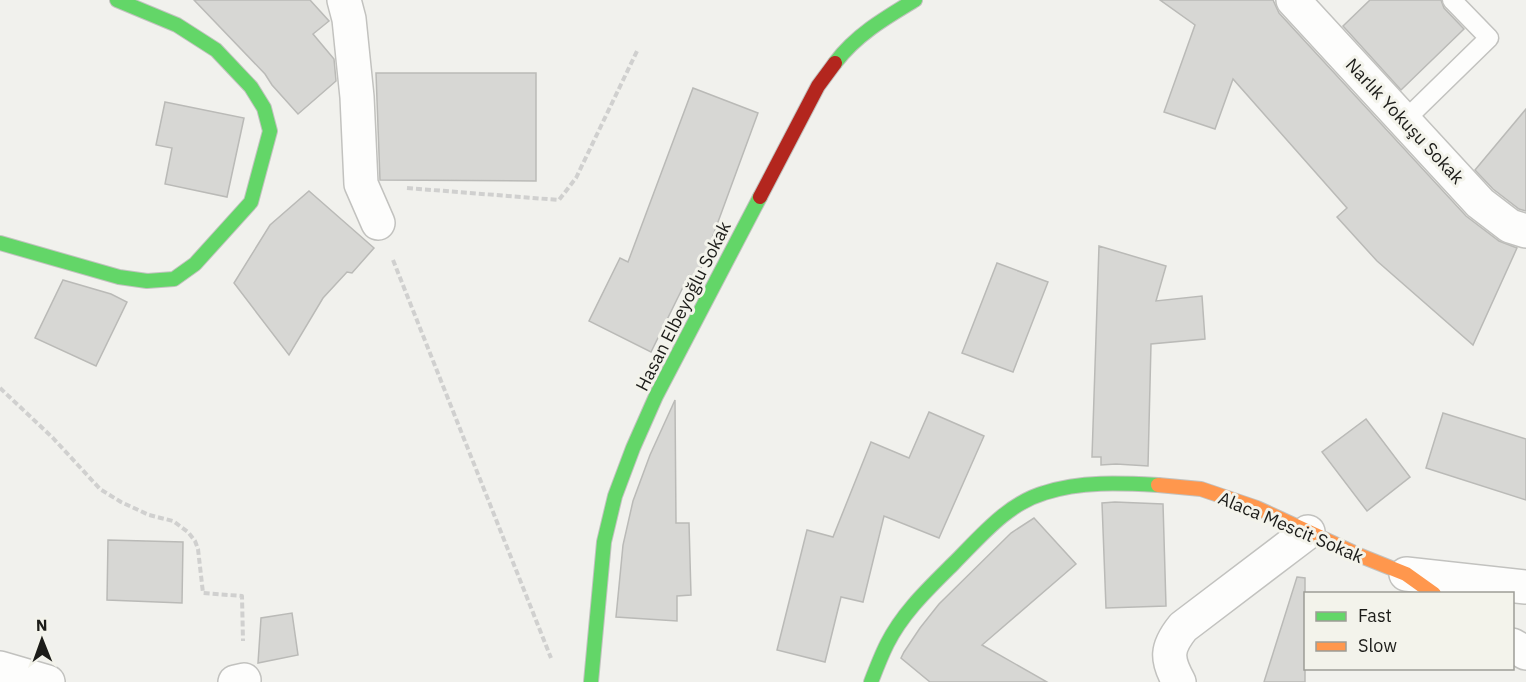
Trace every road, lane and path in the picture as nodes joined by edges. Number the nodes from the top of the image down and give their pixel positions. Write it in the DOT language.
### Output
graph roads {
  1 [pos="117,0"];
  2 [pos="344,0"];
  3 [pos="915,0"];
  4 [pos="1293,0"];
  5 [pos="1452,0"];
  6 [pos="638,49"];
  7 [pos="1405,120"];
  8 [pos="362,184"];
  9 [pos="378,224"];
  10 [pos="1526,231"];
  11 [pos="0,243"];
  12 [pos="0,388"];
  13 [pos="1308,532"];
  14 [pos="1406,574"];
  15 [pos="1526,587"];
  16 [pos="1431,592"];
  17 [pos="552,660"];
  18 [pos="0,668"];
  19 [pos="1172,679"];
  20 [pos="239,681"];
  21 [pos="48,682"];
  22 [pos="591,682"];
  23 [pos="871,682"];
  1 -- 11 [label="street"];
  2 -- 8 [label="street"];
  3 -- 22 [label="street, Hasan Elbeyoğlu Sokak"];
  4 -- 7 [label="street, Narlık Yokuşu Sokak"];
  5 -- 7 [label="lane"];
  6 -- 8 [label="path"];
  7 -- 10 [label="street, Narlık Yokuşu Sokak"];
  8 -- 9 [label="street"];
  9 -- 17 [label="path"];
  12 -- 20 [label="path"];
  13 -- 14 [label="street, Alaca Mescit Sokak"];
  13 -- 19 [label="street"];
  13 -- 23 [label="street, Alaca Mescit Sokak"];
  14 -- 15 [label="street"];
  14 -- 16 [label="street, Alaca Mescit Sokak"];
  18 -- 21 [label="street"];
}
